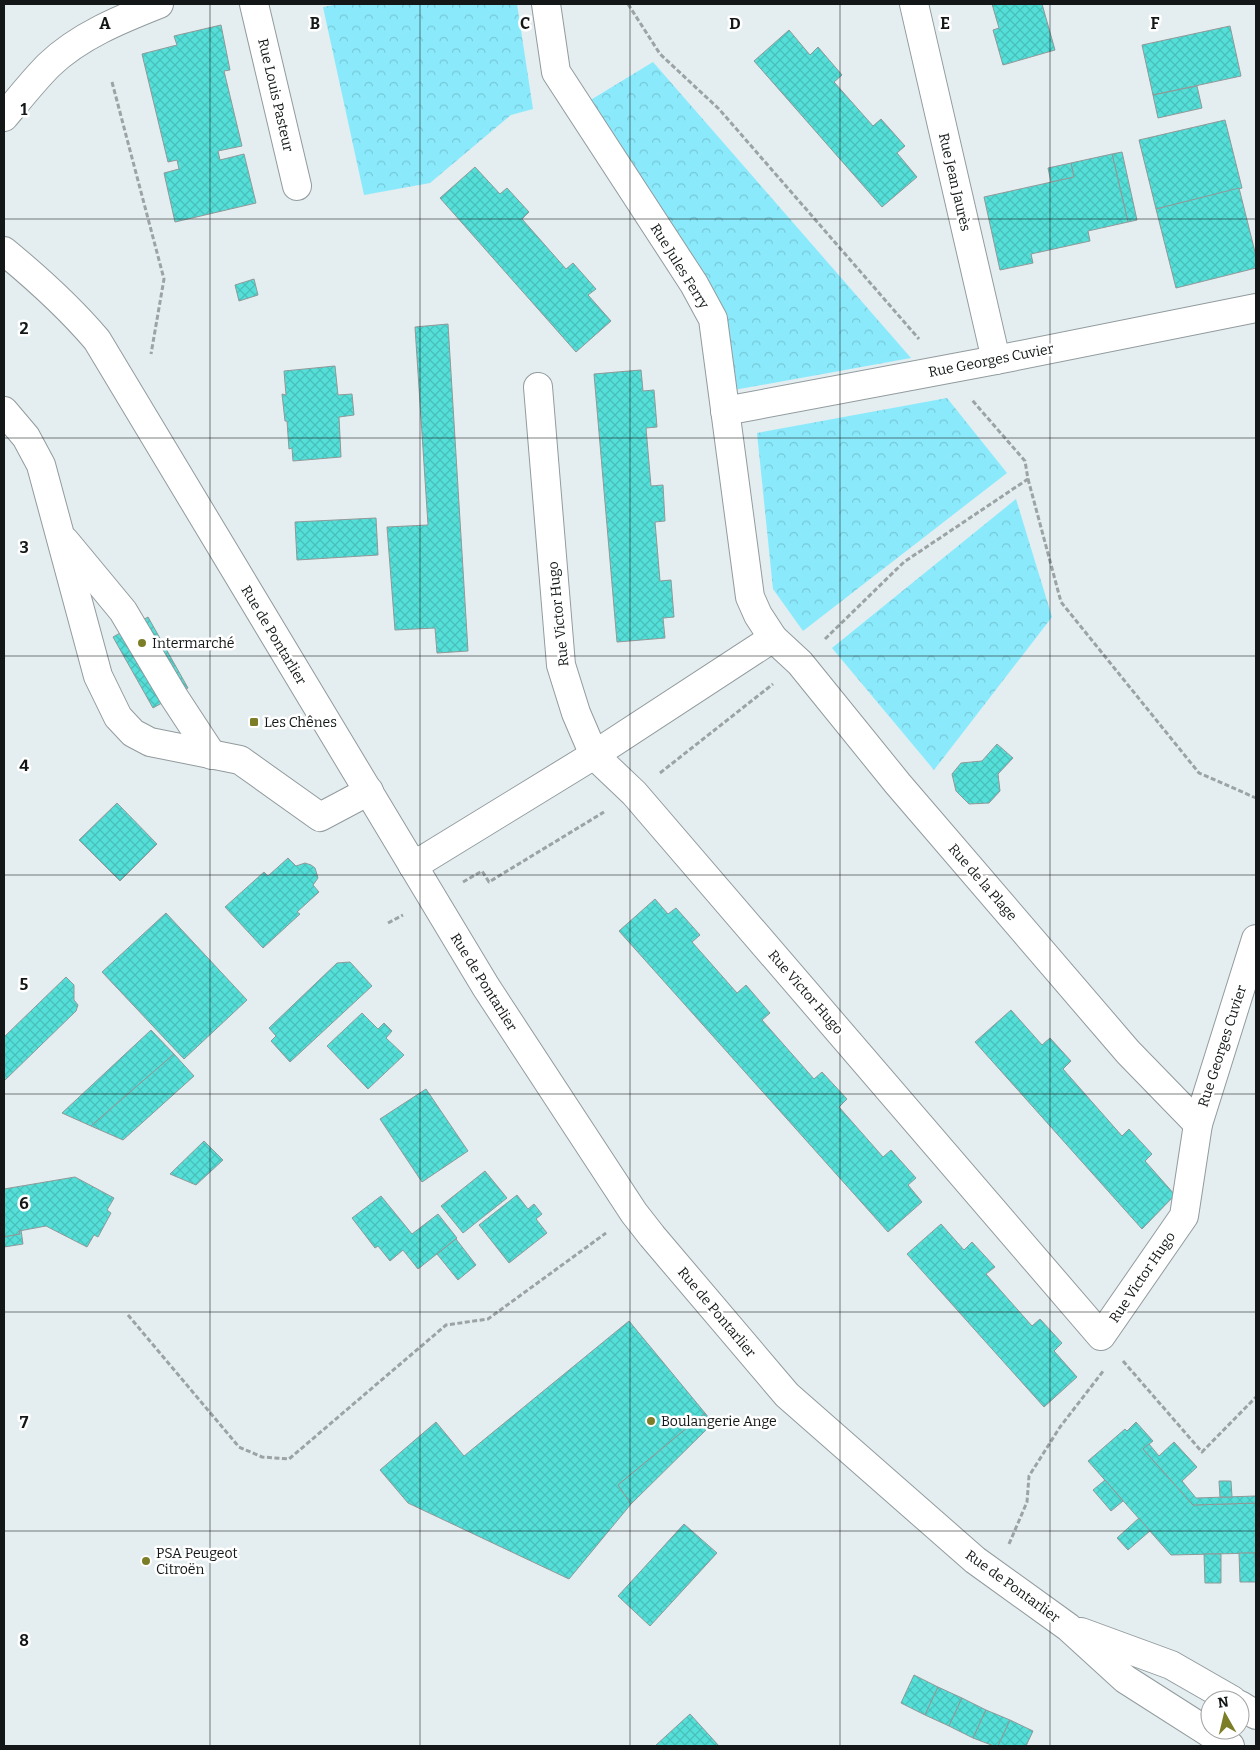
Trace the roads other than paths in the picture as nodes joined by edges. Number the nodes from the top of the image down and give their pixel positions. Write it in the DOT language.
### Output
graph roads {
  1 [pos="159,4"];
  2 [pos="254,4"];
  3 [pos="546,4"];
  4 [pos="914,4"];
  5 [pos="4,116"];
  6 [pos="298,186"];
  7 [pos="4,251"];
  8 [pos="1256,308"];
  9 [pos="996,360"];
  10 [pos="538,388"];
  11 [pos="4,411"];
  12 [pos="725,411"];
  13 [pos="60,534"];
  14 [pos="773,638"];
  15 [pos="212,755"];
  16 [pos="594,756"];
  17 [pos="369,791"];
  18 [pos="413,866"];
  19 [pos="1256,939"];
  20 [pos="1198,1124"];
  21 [pos="1068,1627"];
  22 [pos="1215,1690"];
  23 [pos="1230,1746"];
  1 -- 5 [label="street"];
  2 -- 6 [label="street, Rue Louis Pasteur"];
  3 -- 12 [label="street, Rue Jules Ferry"];
  4 -- 9 [label="street, Rue Jean Jaurès"];
  7 -- 17 [label="street, Rue de Pontarlier"];
  8 -- 9 [label="street, Rue Georges Cuvier"];
  9 -- 12 [label="street, Rue Georges Cuvier"];
  10 -- 16 [label="street, Rue Victor Hugo"];
  11 -- 13 [label="street"];
  12 -- 14 [label="street, Rue Jules Ferry"];
  13 -- 15 [label="street"];
  13 -- 15 [label="street"];
  14 -- 16 [label="street"];
  14 -- 20 [label="street, Rue de la Plage"];
  15 -- 17 [label="street"];
  16 -- 18 [label="street"];
  16 -- 20 [label="street, Rue Victor Hugo"];
  17 -- 18 [label="street, Rue de Pontarlier"];
  18 -- 21 [label="street, Rue de Pontarlier"];
  19 -- 20 [label="street, Rue Georges Cuvier"];
  21 -- 22 [label="street, Rue de Pontarlier"];
  21 -- 23 [label="street, Rue de Pontarlier"];
}
